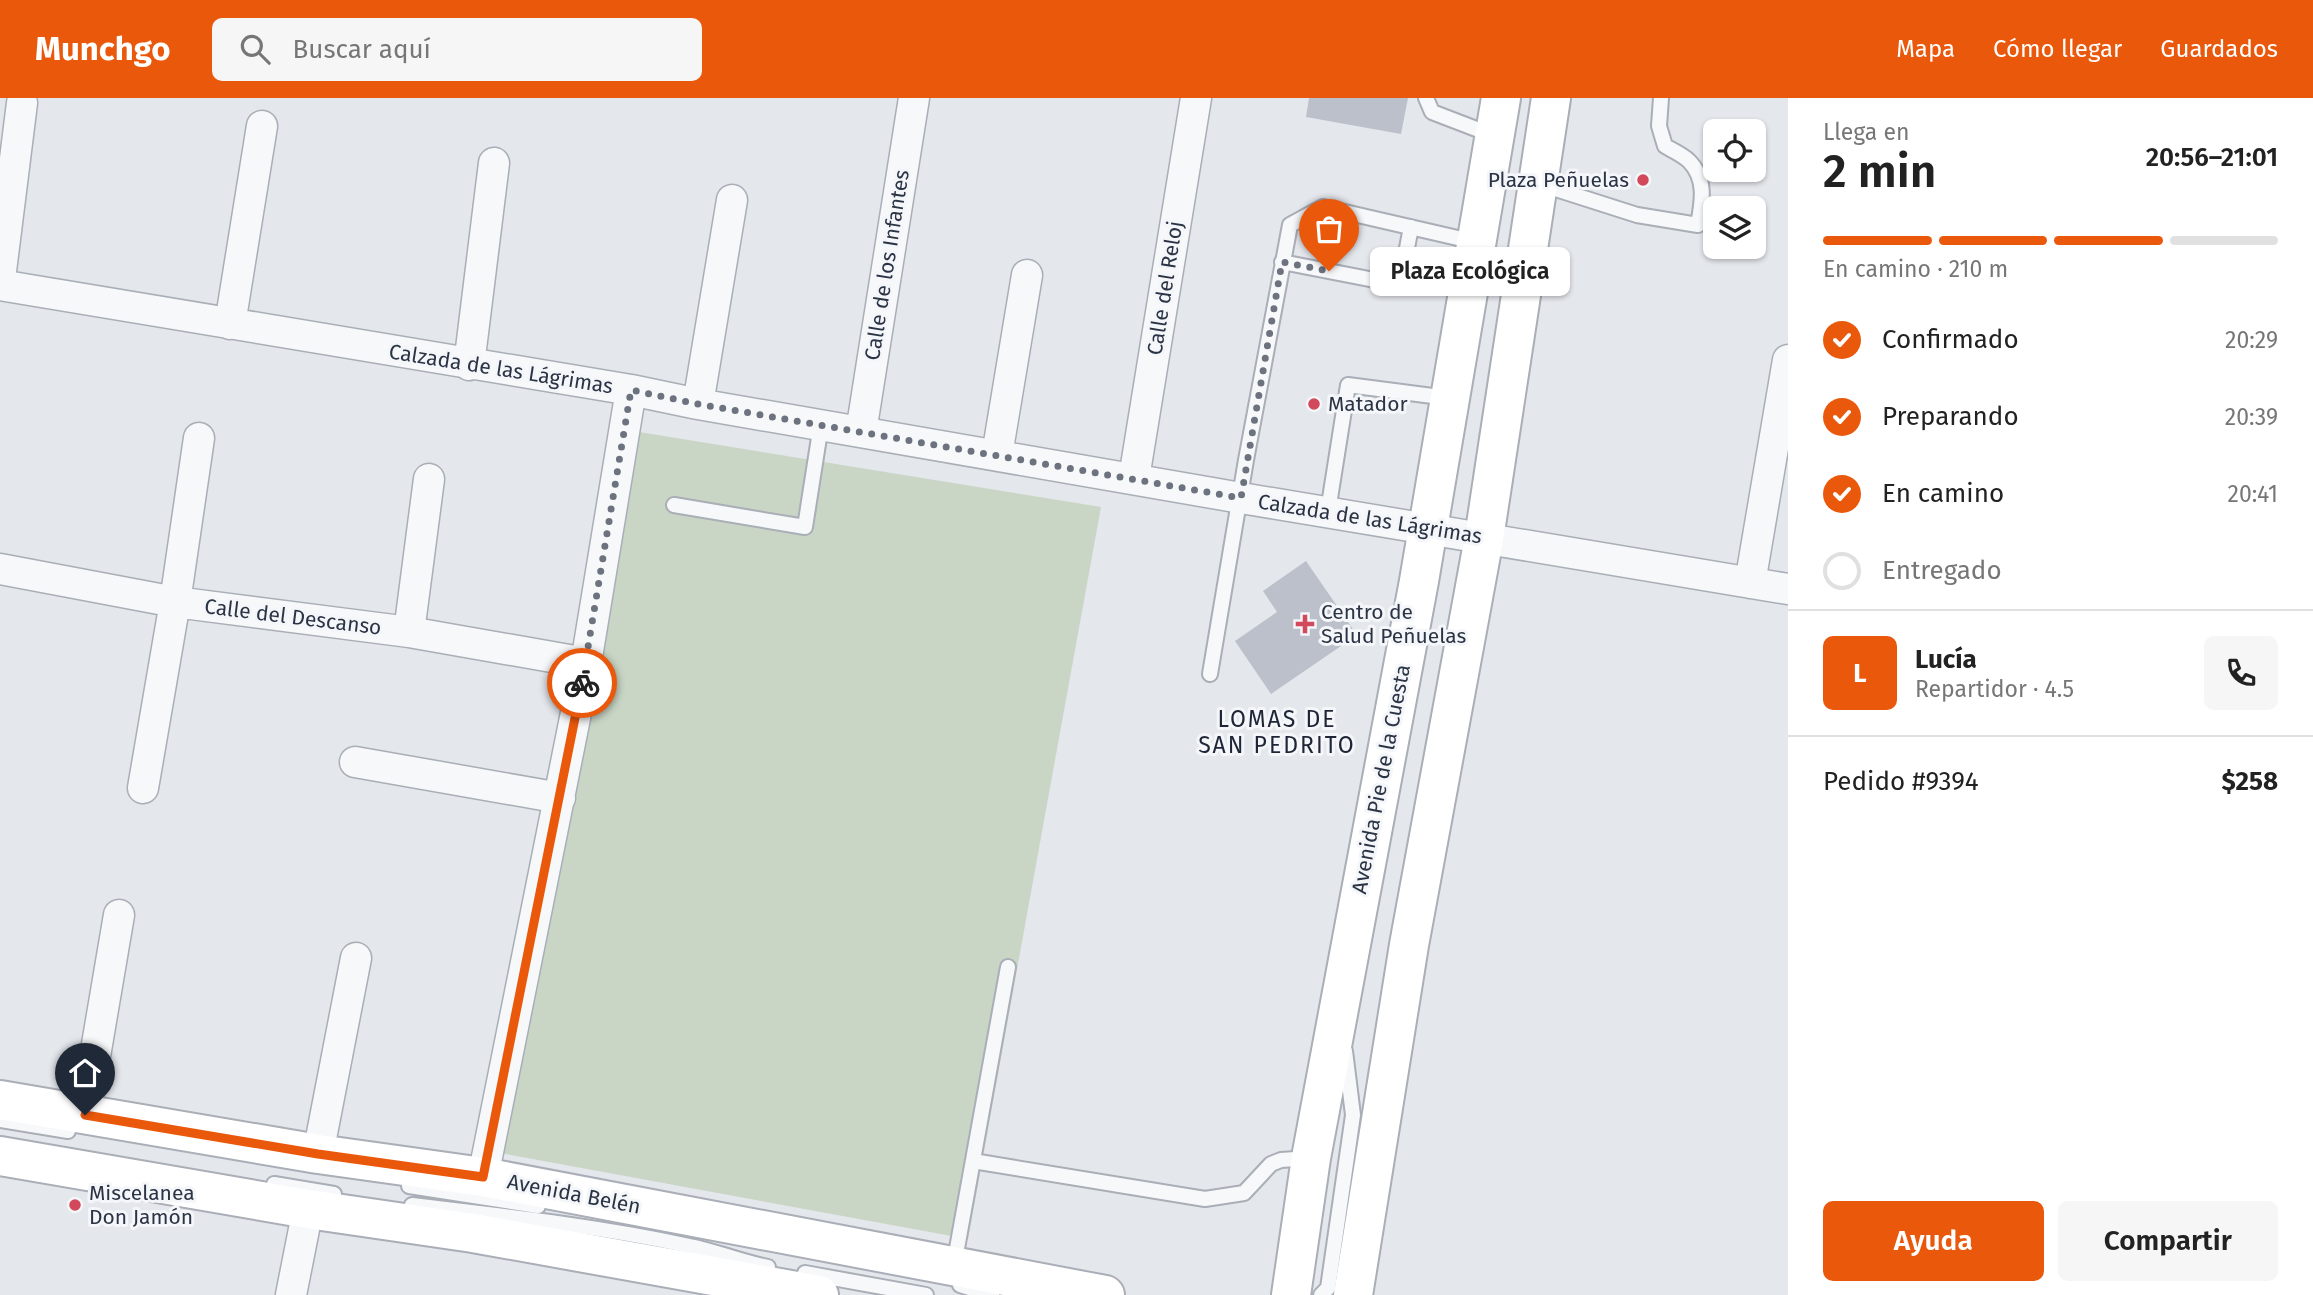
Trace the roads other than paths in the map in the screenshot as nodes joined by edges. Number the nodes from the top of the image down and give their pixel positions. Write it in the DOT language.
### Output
graph roads {
  1 [pos="914,98"];
  2 [pos="1196,98"];
  3 [pos="1426,98"];
  4 [pos="1501,98"];
  5 [pos="1551,98"];
  6 [pos="1661,98"];
  7 [pos="22,103"];
  8 [pos="262,126"];
  9 [pos="1496,136"];
  10 [pos="494,163"];
  11 [pos="1538,184"];
  12 [pos="732,200"];
  13 [pos="1411,227"];
  14 [pos="1477,242"];
  15 [pos="1282,262"];
  16 [pos="1027,275"];
  17 [pos="0,279"];
  18 [pos="0,285"];
  19 [pos="230,324"];
  20 [pos="1788,360"];
  21 [pos="469,365"];
  22 [pos="631,390"];
  23 [pos="1450,399"];
  24 [pos="698,404"];
  25 [pos="821,425"];
  26 [pos="861,432"];
  27 [pos="198,438"];
  28 [pos="997,455"];
  29 [pos="1134,478"];
  30 [pos="429,479"];
  31 [pos="1241,498"];
  32 [pos="674,505"];
  33 [pos="1328,511"];
  34 [pos="1427,529"];
  35 [pos="1484,538"];
  36 [pos="0,569"];
  37 [pos="1750,583"];
  38 [pos="1788,589"];
  39 [pos="175,602"];
  40 [pos="409,632"];
  41 [pos="586,663"];
  42 [pos="1210,674"];
  43 [pos="355,762"];
  44 [pos="144,788"];
  45 [pos="560,798"];
  46 [pos="119,915"];
  47 [pos="356,958"];
  48 [pos="1008,967"];
  49 [pos="1339,1001"];
  50 [pos="0,1100"];
  51 [pos="0,1120"];
  52 [pos="83,1124"];
  53 [pos="318,1154"];
  54 [pos="0,1156"];
  55 [pos="1311,1158"];
  56 [pos="973,1161"];
  57 [pos="483,1177"];
  58 [pos="254,1180"];
  59 [pos="392,1183"];
  60 [pos="348,1196"];
  61 [pos="401,1204"];
  62 [pos="308,1209"];
  63 [pos="730,1242"];
  64 [pos="950,1274"];
  65 [pos="795,1284"];
  66 [pos="291,1295"];
  67 [pos="926,1295"];
  68 [pos="992,1295"];
  69 [pos="1105,1295"];
  70 [pos="1291,1295"];
  71 [pos="1321,1295"];
  72 [pos="1353,1295"];
  1 -- 26 [label="street, Calle de los Infantes"];
  2 -- 29 [label="street, Calle del Reloj"];
  3 -- 9 [label="lane"];
  4 -- 9 [label="main road, Avenida Pie de la Cuesta"];
  5 -- 11 [label="main road"];
  6 -- 11 [label="lane"];
  7 -- 17 [label="street"];
  8 -- 19 [label="street"];
  9 -- 14 [label="main road, Avenida Pie de la Cuesta"];
  10 -- 21 [label="street"];
  11 -- 35 [label="main road"];
  12 -- 24 [label="street"];
  13 -- 14 [label="lane"];
  13 -- 15 [label="lane"];
  13 -- 15 [label="lane"];
  14 -- 23 [label="main road, Avenida Pie de la Cuesta"];
  15 -- 31 [label="lane"];
  16 -- 28 [label="street"];
  18 -- 19 [label="street, Calzada de las Lágrimas"];
  19 -- 21 [label="street, Calzada de las Lágrimas"];
  20 -- 37 [label="street"];
  21 -- 22 [label="street, Calzada de las Lágrimas"];
  22 -- 24 [label="street, Calzada de las Lágrimas"];
  22 -- 41 [label="street"];
  23 -- 33 [label="lane"];
  23 -- 34 [label="main road, Avenida Pie de la Cuesta"];
  24 -- 25 [label="street, Calzada de las Lágrimas"];
  25 -- 26 [label="street, Calzada de las Lágrimas"];
  25 -- 32 [label="lane"];
  26 -- 28 [label="street, Calzada de las Lágrimas"];
  27 -- 39 [label="street"];
  28 -- 29 [label="street, Calzada de las Lágrimas"];
  29 -- 31 [label="street, Calzada de las Lágrimas"];
  30 -- 40 [label="street"];
  31 -- 33 [label="street, Calzada de las Lágrimas"];
  31 -- 42 [label="lane"];
  33 -- 34 [label="street, Calzada de las Lágrimas"];
  34 -- 35 [label="street, Calzada de las Lágrimas"];
  34 -- 49 [label="main road, Avenida Pie de la Cuesta"];
  35 -- 37 [label="street, Calzada de las Lágrimas"];
  35 -- 72 [label="main road"];
  36 -- 39 [label="street, Calle del Descanso"];
  37 -- 38 [label="street, Calzada de las Lágrimas"];
  39 -- 40 [label="street, Calle del Descanso"];
  39 -- 44 [label="street"];
  40 -- 41 [label="street, Calle del Descanso"];
  41 -- 45 [label="street"];
  43 -- 45 [label="street"];
  45 -- 57 [label="street"];
  46 -- 52 [label="street"];
  47 -- 53 [label="street"];
  48 -- 56 [label="lane"];
  49 -- 55 [label="main road, Avenida Pie de la Cuesta"];
  49 -- 71 [label="lane"];
  50 -- 52 [label="main road, Avenida Belén"];
  51 -- 52 [label="lane"];
  52 -- 53 [label="main road, Avenida Belén"];
  53 -- 57 [label="main road, Avenida Belén"];
  54 -- 62 [label="main road"];
  55 -- 56 [label="lane"];
  55 -- 70 [label="main road, Avenida Pie de la Cuesta"];
  56 -- 64 [label="lane"];
  57 -- 64 [label="main road, Avenida Belén"];
  58 -- 60 [label="lane"];
  59 -- 63 [label="lane"];
  61 -- 65 [label="lane"];
  62 -- 65 [label="main road"];
  62 -- 66 [label="street"];
  64 -- 68 [label="lane"];
  64 -- 69 [label="main road, Avenida Belén"];
  65 -- 67 [label="lane"];
}
